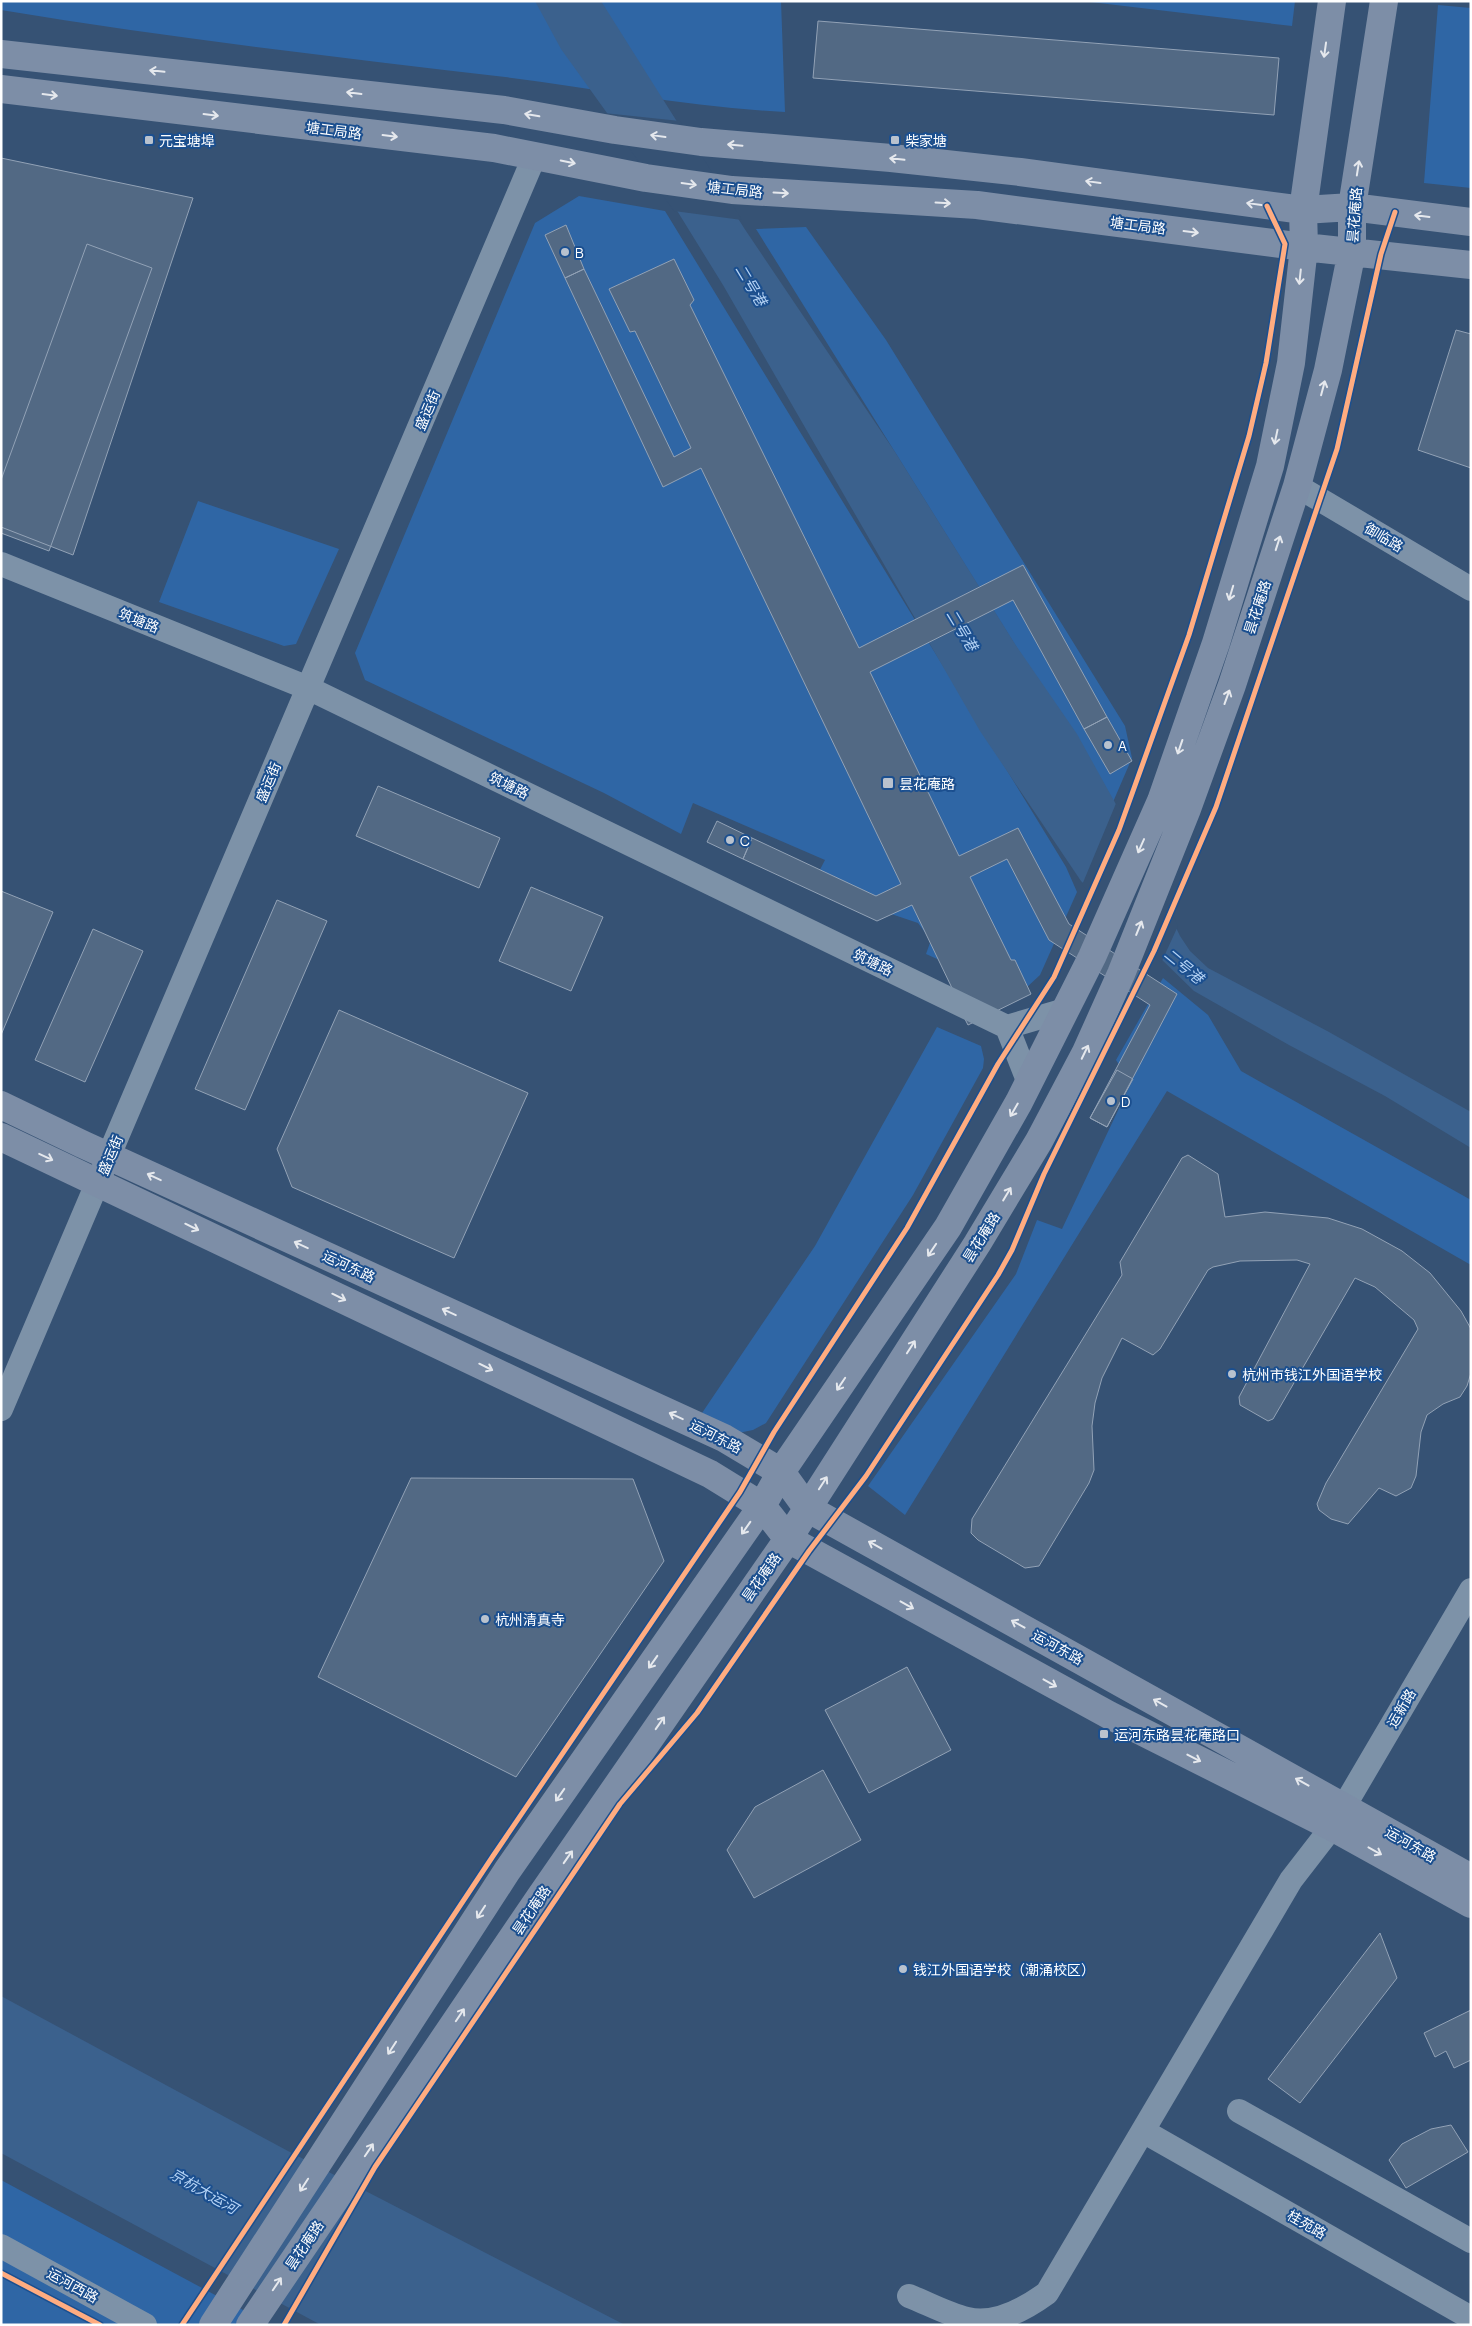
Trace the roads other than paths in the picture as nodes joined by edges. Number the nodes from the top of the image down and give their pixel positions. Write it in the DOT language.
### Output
graph roads {
  1 [pos="1332,1"];
  2 [pos="1384,1"];
  3 [pos="1,54"];
  4 [pos="1,89"];
  5 [pos="535,155"];
  6 [pos="1352,207"];
  7 [pos="1303,210"];
  8 [pos="1471,222"];
  9 [pos="1304,247"];
  10 [pos="1352,251"];
  11 [pos="1471,265"];
  12 [pos="1297,486"];
  13 [pos="1,564"];
  14 [pos="1471,589"];
  15 [pos="308,688"];
  16 [pos="1065,1010"];
  17 [pos="1007,1027"];
  18 [pos="1029,1083"];
  19 [pos="1,1104"];
  20 [pos="1,1137"];
  21 [pos="109,1157"];
  22 [pos="98,1182"];
  23 [pos="1,1409"];
  24 [pos="781,1472"];
  25 [pos="762,1506"];
  26 [pos="807,1508"];
  27 [pos="788,1539"];
  28 [pos="1471,1590"];
  29 [pos="1338,1816"];
  30 [pos="1471,1878"];
  31 [pos="1471,1904"];
  32 [pos="1239,2111"];
  33 [pos="1143,2131"];
  34 [pos="1471,2241"];
  35 [pos="1,2246"];
  36 [pos="909,2296"];
  37 [pos="1471,2318"];
  38 [pos="145,2325"];
  39 [pos="213,2325"];
  40 [pos="250,2325"];
  1 -- 7 [label="main road, 昙花庵路, one-way"];
  6 -- 2 [label="main road, 昙花庵路, one-way"];
  7 -- 3 [label="main road, one-way"];
  4 -- 5 [label="main road, 塘工局路, one-way"];
  5 -- 9 [label="main road, 塘工局路, one-way"];
  5 -- 15 [label="street, 盛运街"];
  6 -- 7 [label="main road"];
  8 -- 6 [label="main road, one-way"];
  6 -- 10 [label="main road, 昙花庵路"];
  7 -- 9 [label="main road, 昙花庵路"];
  9 -- 10 [label="main road, 塘工局路"];
  9 -- 16 [label="main road, 昙花庵路, one-way"];
  10 -- 11 [label="main road, 塘工局路"];
  12 -- 10 [label="main road, 昙花庵路, one-way"];
  12 -- 14 [label="street, 御临路"];
  26 -- 12 [label="main road, 昙花庵路, one-way"];
  13 -- 15 [label="street, 筑塘路"];
  15 -- 17 [label="street, 筑塘路"];
  15 -- 21 [label="street, 盛运街"];
  16 -- 17 [label="street"];
  16 -- 18 [label="main road, 昙花庵路"];
  17 -- 18 [label="street"];
  18 -- 24 [label="main road, 昙花庵路, one-way"];
  19 -- 21 [label="main road, 运河东路"];
  20 -- 22 [label="main road, 运河东路, one-way"];
  21 -- 22 [label="street, 盛运街"];
  24 -- 21 [label="main road, 运河东路, one-way"];
  22 -- 23 [label="street, 盛运街"];
  22 -- 25 [label="main road, 运河东路, one-way"];
  24 -- 25 [label="main road, 昙花庵路"];
  24 -- 26 [label="main road, 运河东路"];
  25 -- 27 [label="main road, 运河东路"];
  25 -- 39 [label="main road, 昙花庵路, one-way"];
  26 -- 27 [label="main road, 昙花庵路"];
  29 -- 26 [label="main road, 运河东路, one-way"];
  27 -- 29 [label="main road, 运河东路, one-way"];
  40 -- 27 [label="main road, 昙花庵路, one-way"];
  28 -- 29 [label="street, 运新路"];
  29 -- 30 [label="main road, 运河东路"];
  29 -- 31 [label="main road, 运河东路, one-way"];
  29 -- 33 [label="street, 运新路"];
  32 -- 34 [label="street"];
  33 -- 36 [label="street, 运新路"];
  33 -- 37 [label="street, 桂苑路"];
  35 -- 38 [label="street, 运河西路"];
}
